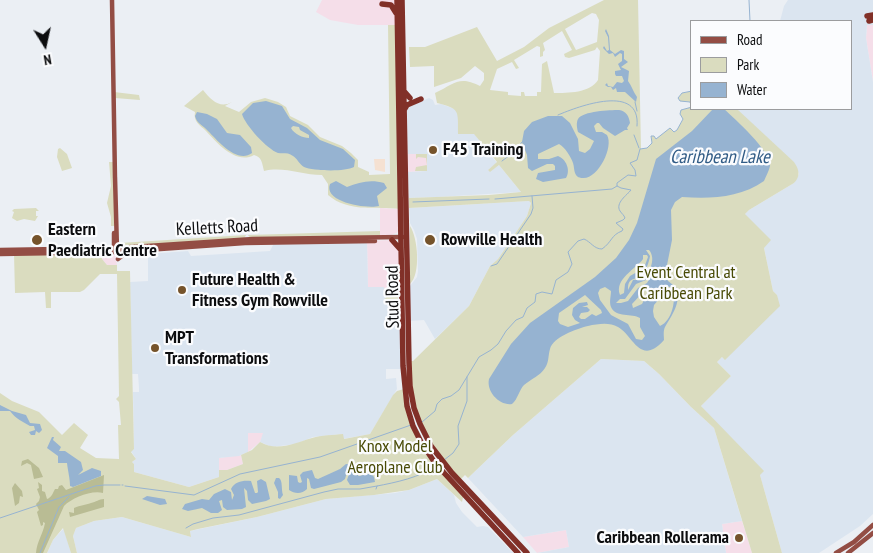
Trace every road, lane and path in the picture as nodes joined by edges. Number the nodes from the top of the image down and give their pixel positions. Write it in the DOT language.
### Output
graph roads {
  1 [pos="112,0"];
  2 [pos="396,0"];
  3 [pos="402,0"];
  4 [pos="386,1"];
  5 [pos="397,14"];
  6 [pos="403,90"];
  7 [pos="410,98"];
  8 [pos="421,99"];
  9 [pos="404,110"];
  10 [pos="403,237"];
  11 [pos="115,239"];
  12 [pos="390,239"];
  13 [pos="102,248"];
  14 [pos="124,248"];
  15 [pos="0,250"];
  16 [pos="116,250"];
  17 [pos="401,250"];
  18 [pos="128,251"];
  19 [pos="0,254"];
  20 [pos="118,259"];
  21 [pos="417,425"];
  22 [pos="439,463"];
  23 [pos="481,505"];
  24 [pos="494,518"];
  25 [pos="873,525"];
  26 [pos="873,533"];
  27 [pos="525,552"];
  28 [pos="518,553"];
  29 [pos="836,553"];
  30 [pos="848,553"];
  1 -- 11 [label="main road"];
  2 -- 5 [label="highway, Stud Road"];
  3 -- 6 [label="highway, Stud Road"];
  4 -- 5 [label="highway"];
  5 -- 10 [label="highway, Stud Road"];
  6 -- 7 [label="highway"];
  6 -- 9 [label="highway, Stud Road"];
  8 -- 9 [label="highway"];
  9 -- 10 [label="highway, Stud Road"];
  10 -- 12 [label="main road, Kelletts Road"];
  10 -- 12 [label="main road"];
  10 -- 17 [label="highway, Stud Road"];
  10 -- 21 [label="highway, Stud Road"];
  11 -- 13 [label="main road"];
  11 -- 14 [label="main road"];
  11 -- 16 [label="main road"];
  12 -- 14 [label="main road, Kelletts Road"];
  12 -- 17 [label="highway"];
  12 -- 18 [label="main road, Kelletts Road"];
  13 -- 15 [label="main road, Kelletts Road"];
  13 -- 16 [label="main road, Kelletts Road"];
  14 -- 16 [label="main road, Kelletts Road"];
  16 -- 18 [label="main road, Kelletts Road"];
  16 -- 19 [label="main road, Kelletts Road"];
  17 -- 21 [label="highway, Stud Road"];
  18 -- 20 [label="main road"];
  21 -- 22 [label="highway, Stud Road"];
  22 -- 23 [label="highway, Stud Road"];
  22 -- 28 [label="highway, Stud Road"];
  23 -- 24 [label="highway, Stud Road"];
  23 -- 24 [label="highway"];
  24 -- 27 [label="highway, Stud Road"];
  25 -- 29 [label="main road"];
  26 -- 30 [label="main road"];
}
